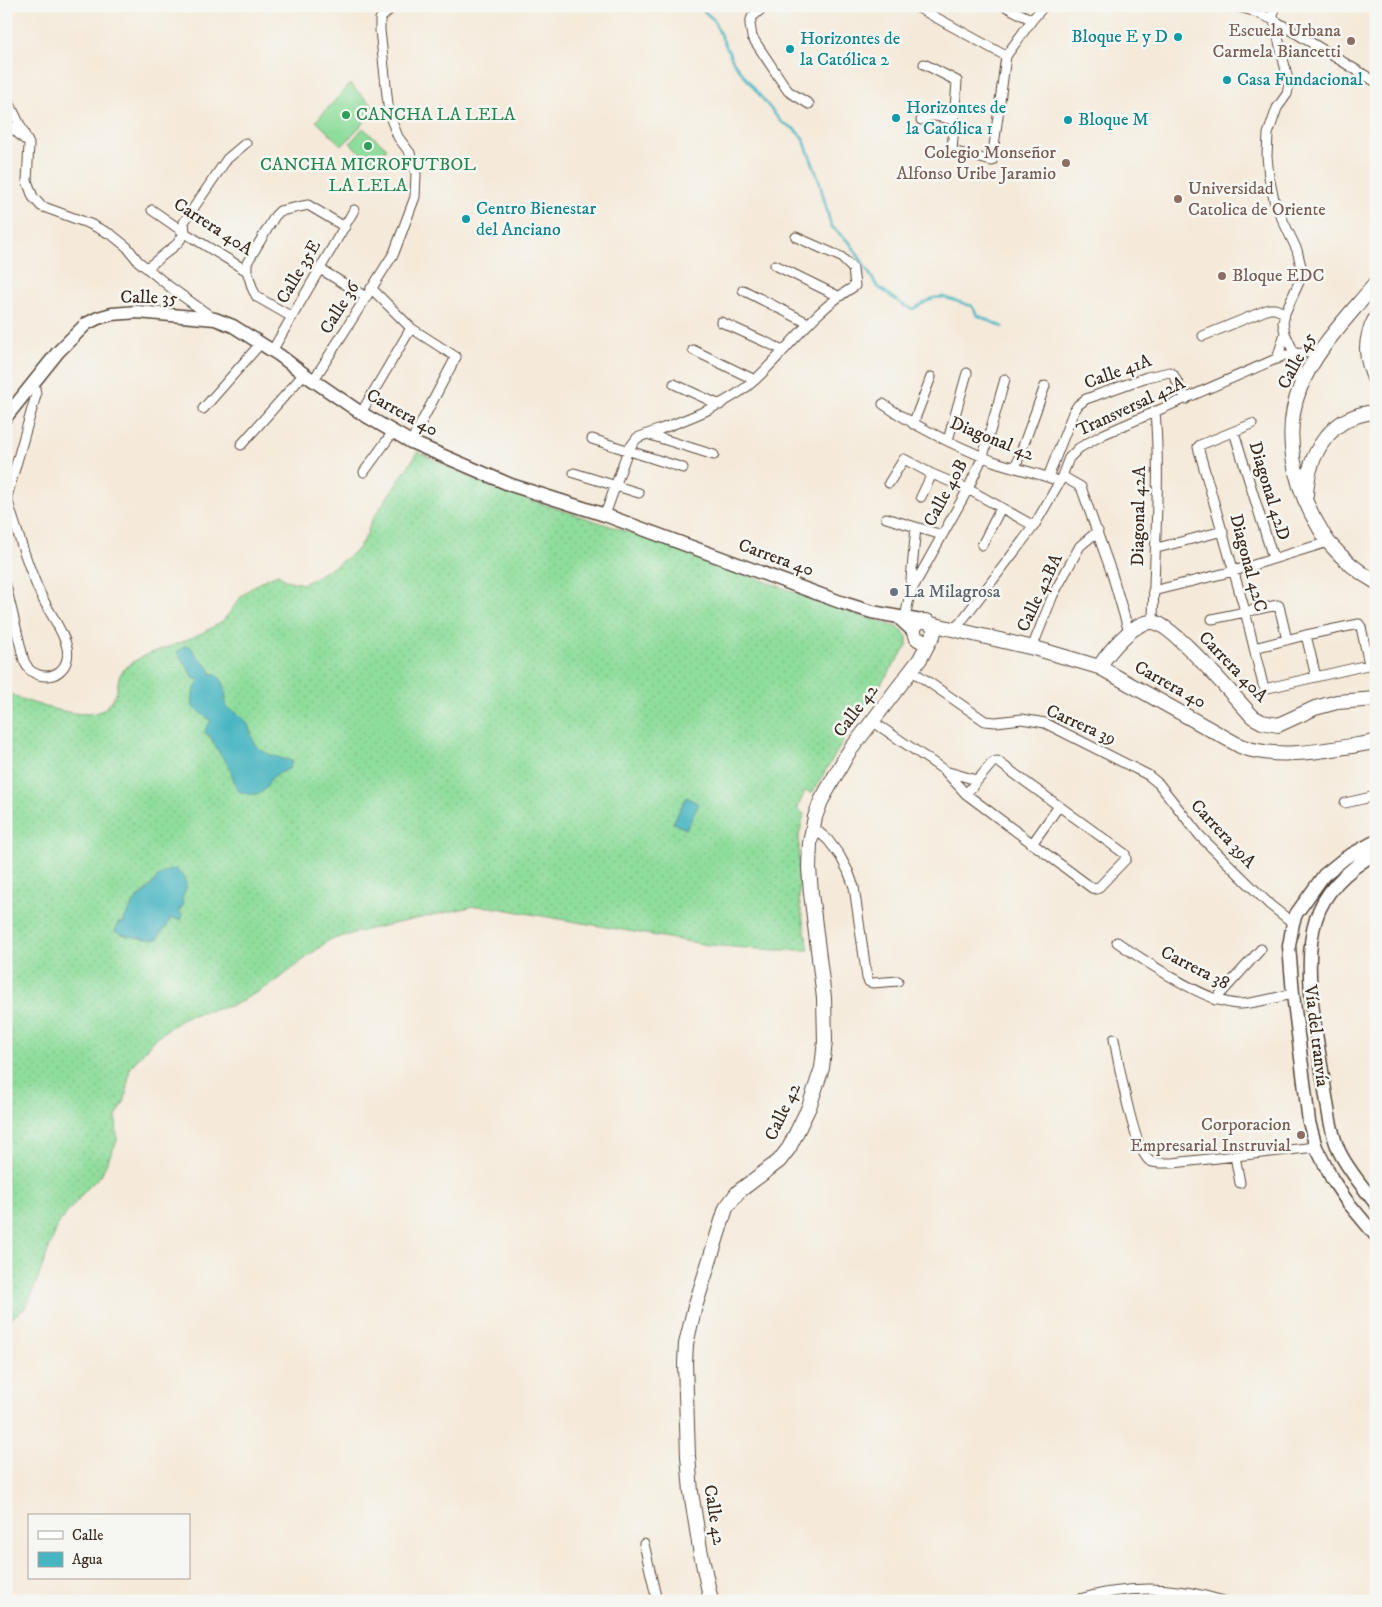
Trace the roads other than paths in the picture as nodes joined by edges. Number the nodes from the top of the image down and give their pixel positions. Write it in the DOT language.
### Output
graph roads {
  1 [pos="393,6"];
  2 [pos="765,6"];
  3 [pos="915,6"];
  4 [pos="1006,6"];
  5 [pos="1044,6"];
  6 [pos="1234,6"];
  7 [pos="1274,6"];
  8 [pos="1032,20"];
  9 [pos="1274,20"];
  10 [pos="1006,56"];
  11 [pos="924,64"];
  12 [pos="1376,82"];
  13 [pos="6,96"];
  14 [pos="809,104"];
  15 [pos="921,120"];
  16 [pos="954,120"];
  17 [pos="6,122"];
  18 [pos="246,142"];
  19 [pos="29,144"];
  20 [pos="152,210"];
  21 [pos="354,210"];
  22 [pos="345,227"];
  23 [pos="185,232"];
  24 [pos="796,237"];
  25 [pos="775,265"];
  26 [pos="147,268"];
  27 [pos="320,269"];
  28 [pos="247,271"];
  29 [pos="1376,283"];
  30 [pos="743,290"];
  31 [pos="369,292"];
  32 [pos="838,296"];
  33 [pos="1285,313"];
  34 [pos="292,317"];
  35 [pos="1376,317"];
  36 [pos="215,320"];
  37 [pos="721,322"];
  38 [pos="808,323"];
  39 [pos="411,328"];
  40 [pos="1285,333"];
  41 [pos="1202,336"];
  42 [pos="267,347"];
  43 [pos="693,350"];
  44 [pos="783,350"];
  45 [pos="1320,351"];
  46 [pos="1294,354"];
  47 [pos="1277,359"];
  48 [pos="967,373"];
  49 [pos="931,377"];
  50 [pos="308,378"];
  51 [pos="1005,379"];
  52 [pos="34,380"];
  53 [pos="755,380"];
  54 [pos="1376,383"];
  55 [pos="674,384"];
  56 [pos="1045,386"];
  57 [pos="1300,388"];
  58 [pos="1186,399"];
  59 [pos="883,404"];
  60 [pos="720,405"];
  61 [pos="1078,405"];
  62 [pos="203,409"];
  63 [pos="1154,411"];
  64 [pos="1376,412"];
  65 [pos="361,413"];
  66 [pos="6,417"];
  67 [pos="913,424"];
  68 [pos="1252,424"];
  69 [pos="393,432"];
  70 [pos="1234,432"];
  71 [pos="647,434"];
  72 [pos="592,439"];
  73 [pos="948,440"];
  74 [pos="411,442"];
  75 [pos="241,445"];
  76 [pos="628,450"];
  77 [pos="714,455"];
  78 [pos="983,456"];
  79 [pos="684,468"];
  80 [pos="1015,468"];
  81 [pos="364,472"];
  82 [pos="574,473"];
  83 [pos="932,474"];
  84 [pos="1048,477"];
  85 [pos="1061,478"];
  86 [pos="890,483"];
  87 [pos="615,486"];
  88 [pos="968,489"];
  89 [pos="639,493"];
  90 [pos="921,498"];
  91 [pos="6,499"];
  92 [pos="1306,501"];
  93 [pos="1001,508"];
  94 [pos="605,514"];
  95 [pos="886,518"];
  96 [pos="1034,526"];
  97 [pos="916,527"];
  98 [pos="1223,530"];
  99 [pos="1098,531"];
  100 [pos="942,535"];
  101 [pos="1328,542"];
  102 [pos="982,545"];
  103 [pos="1156,548"];
  104 [pos="1273,558"];
  105 [pos="1234,571"];
  106 [pos="1376,582"];
  107 [pos="6,586"];
  108 [pos="1154,591"];
  109 [pos="910,593"];
  110 [pos="1245,611"];
  111 [pos="902,618"];
  112 [pos="1212,619"];
  113 [pos="1153,622"];
  114 [pos="950,629"];
  115 [pos="924,631"];
  116 [pos="1129,632"];
  117 [pos="1306,635"];
  118 [pos="1287,640"];
  119 [pos="1032,648"];
  120 [pos="1254,648"];
  121 [pos="1373,663"];
  122 [pos="1098,667"];
  123 [pos="912,668"];
  124 [pos="1316,677"];
  125 [pos="1376,700"];
  126 [pos="872,721"];
  127 [pos="1376,742"];
  128 [pos="1132,766"];
  129 [pos="944,770"];
  130 [pos="976,780"];
  131 [pos="966,794"];
  132 [pos="1376,796"];
  133 [pos="1345,802"];
  134 [pos="1059,806"];
  135 [pos="813,827"];
  136 [pos="1376,841"];
  137 [pos="1032,844"];
  138 [pos="1376,853"];
  139 [pos="1293,922"];
  140 [pos="1117,942"];
  141 [pos="1261,949"];
  142 [pos="898,980"];
  143 [pos="1293,994"];
  144 [pos="1215,1000"];
  145 [pos="1114,1039"];
  146 [pos="1316,1147"];
  147 [pos="1235,1156"];
  148 [pos="1240,1183"];
  149 [pos="1376,1204"];
  150 [pos="1376,1236"];
  151 [pos="644,1544"];
  152 [pos="657,1601"];
  153 [pos="711,1601"];
  154 [pos="1072,1601"];
  155 [pos="1224,1601"];
  1 -- 31 [label="street, Calle 36"];
  2 -- 14 [label="street"];
  3 -- 10 [label="street"];
  4 -- 8 [label="street"];
  5 -- 8 [label="street"];
  6 -- 9 [label="street"];
  7 -- 9 [label="street"];
  8 -- 10 [label="street"];
  9 -- 12 [label="street"];
  9 -- 33 [label="street"];
  10 -- 16 [label="street"];
  11 -- 16 [label="street"];
  13 -- 19 [label="street"];
  15 -- 16 [label="street"];
  17 -- 19 [label="street"];
  18 -- 23 [label="street"];
  19 -- 26 [label="street, Carrera 40"];
  20 -- 23 [label="street, Carrera 40A"];
  21 -- 22 [label="street, Calle 35E"];
  22 -- 27 [label="street, Calle 35E"];
  22 -- 28 [label="street"];
  23 -- 26 [label="street"];
  23 -- 28 [label="street, Carrera 40A"];
  24 -- 32 [label="street"];
  25 -- 32 [label="street"];
  26 -- 36 [label="street, Carrera 40"];
  27 -- 31 [label="street"];
  27 -- 34 [label="street, Calle 35E"];
  28 -- 34 [label="street, Carrera 40A"];
  29 -- 45 [label="main road, Calle 45"];
  30 -- 38 [label="street"];
  31 -- 39 [label="street"];
  31 -- 50 [label="street, Calle 36"];
  32 -- 38 [label="street"];
  33 -- 40 [label="street"];
  33 -- 41 [label="street"];
  34 -- 42 [label="street, Calle 35E"];
  35 -- 54 [label="main road"];
  36 -- 42 [label="main road, Carrera 40"];
  36 -- 52 [label="main road, Calle 35"];
  37 -- 44 [label="street"];
  38 -- 44 [label="street"];
  39 -- 65 [label="street"];
  39 -- 74 [label="street"];
  40 -- 46 [label="street"];
  40 -- 47 [label="street"];
  42 -- 50 [label="main road, Carrera 40"];
  42 -- 62 [label="street, Calle 35E"];
  43 -- 53 [label="street"];
  44 -- 53 [label="street"];
  45 -- 46 [label="street, Transversal 42A"];
  45 -- 57 [label="main road, Calle 45"];
  46 -- 47 [label="street, Transversal 42A"];
  46 -- 57 [label="street"];
  47 -- 58 [label="street, Transversal 42A"];
  48 -- 73 [label="street"];
  49 -- 67 [label="street"];
  50 -- 65 [label="main road, Carrera 40"];
  50 -- 75 [label="street"];
  51 -- 78 [label="street, Calle 40B"];
  52 -- 66 [label="main road, Calle 35"];
  52 -- 91 [label="street"];
  53 -- 60 [label="street"];
  55 -- 60 [label="street"];
  56 -- 80 [label="street"];
  57 -- 92 [label="main road, Calle 45"];
  58 -- 61 [label="street, Calle 41A"];
  58 -- 63 [label="street, Transversal 42A"];
  59 -- 67 [label="street, Diagonal 42"];
  60 -- 71 [label="street"];
  61 -- 84 [label="street, Transversal 42A"];
  63 -- 85 [label="street, Transversal 42A"];
  63 -- 103 [label="street, Diagonal 42A"];
  64 -- 92 [label="main road"];
  65 -- 69 [label="main road, Carrera 40"];
  67 -- 73 [label="street, Diagonal 42"];
  68 -- 70 [label="street"];
  69 -- 74 [label="main road, Carrera 40"];
  69 -- 81 [label="street"];
  70 -- 98 [label="street, Diagonal 42C"];
  70 -- 104 [label="street, Diagonal 42D"];
  71 -- 76 [label="street"];
  71 -- 77 [label="street"];
  72 -- 76 [label="street"];
  73 -- 78 [label="street, Diagonal 42"];
  74 -- 94 [label="main road, Carrera 40"];
  76 -- 79 [label="street"];
  76 -- 87 [label="street"];
  78 -- 80 [label="street, Diagonal 42"];
  78 -- 88 [label="street, Calle 40B"];
  80 -- 84 [label="street, Diagonal 42"];
  82 -- 87 [label="street"];
  83 -- 86 [label="street"];
  83 -- 88 [label="street"];
  83 -- 90 [label="street"];
  84 -- 85 [label="street, Diagonal 42"];
  85 -- 96 [label="street, Transversal 42A"];
  85 -- 99 [label="street, Diagonal 42"];
  87 -- 89 [label="street"];
  87 -- 94 [label="street"];
  88 -- 93 [label="street"];
  88 -- 100 [label="street, Calle 40B"];
  91 -- 107 [label="street"];
  92 -- 101 [label="main road, Calle 45"];
  93 -- 96 [label="street"];
  93 -- 102 [label="street"];
  94 -- 111 [label="main road, Carrera 40"];
  95 -- 97 [label="street"];
  96 -- 114 [label="street, Transversal 42A"];
  97 -- 100 [label="street"];
  97 -- 109 [label="street"];
  98 -- 103 [label="street"];
  98 -- 105 [label="street, Diagonal 42C"];
  99 -- 116 [label="street, Diagonal 42"];
  99 -- 119 [label="street, Calle 42BA"];
  100 -- 109 [label="street, Calle 40B"];
  101 -- 104 [label="street"];
  101 -- 106 [label="main road, Calle 45"];
  103 -- 108 [label="street, Diagonal 42A"];
  104 -- 105 [label="street"];
  105 -- 108 [label="street"];
  105 -- 110 [label="street, Diagonal 42C"];
  108 -- 113 [label="street, Diagonal 42A"];
  109 -- 111 [label="street, Calle 40B"];
  110 -- 112 [label="street"];
  110 -- 118 [label="street"];
  110 -- 120 [label="street, Diagonal 42C"];
  111 -- 115 [label="main road"];
  113 -- 116 [label="main road"];
  113 -- 125 [label="main road, Carrera 40A"];
  114 -- 115 [label="main road"];
  114 -- 119 [label="main road, Carrera 40"];
  115 -- 123 [label="main road"];
  116 -- 122 [label="main road"];
  117 -- 118 [label="street"];
  117 -- 121 [label="street"];
  117 -- 124 [label="street"];
  118 -- 120 [label="street"];
  119 -- 122 [label="main road, Carrera 40"];
  120 -- 124 [label="street, Diagonal 42C"];
  121 -- 124 [label="street"];
  122 -- 127 [label="main road, Carrera 40"];
  123 -- 126 [label="main road, Calle 42"];
  123 -- 128 [label="street, Carrera 39"];
  126 -- 129 [label="street"];
  126 -- 135 [label="main road, Calle 42"];
  128 -- 139 [label="street, Carrera 39A"];
  129 -- 130 [label="street"];
  129 -- 131 [label="street"];
  130 -- 131 [label="street"];
  130 -- 134 [label="street"];
  131 -- 137 [label="street"];
  132 -- 133 [label="street"];
  134 -- 137 [label="street"];
  134 -- 137 [label="street"];
  135 -- 142 [label="street"];
  135 -- 153 [label="main road, Calle 42"];
  136 -- 139 [label="main road, Vía del tranvía"];
  138 -- 149 [label="main road, Vía del tranvía"];
  139 -- 143 [label="main road, Vía del tranvía"];
  140 -- 144 [label="street, Carrera 38"];
  141 -- 144 [label="street"];
  143 -- 144 [label="street, Carrera 38"];
  143 -- 146 [label="main road, Vía del tranvía"];
  145 -- 147 [label="street"];
  146 -- 147 [label="street"];
  146 -- 150 [label="main road, Vía del tranvía"];
  147 -- 148 [label="street"];
  151 -- 152 [label="street"];
  154 -- 155 [label="street"];
}
